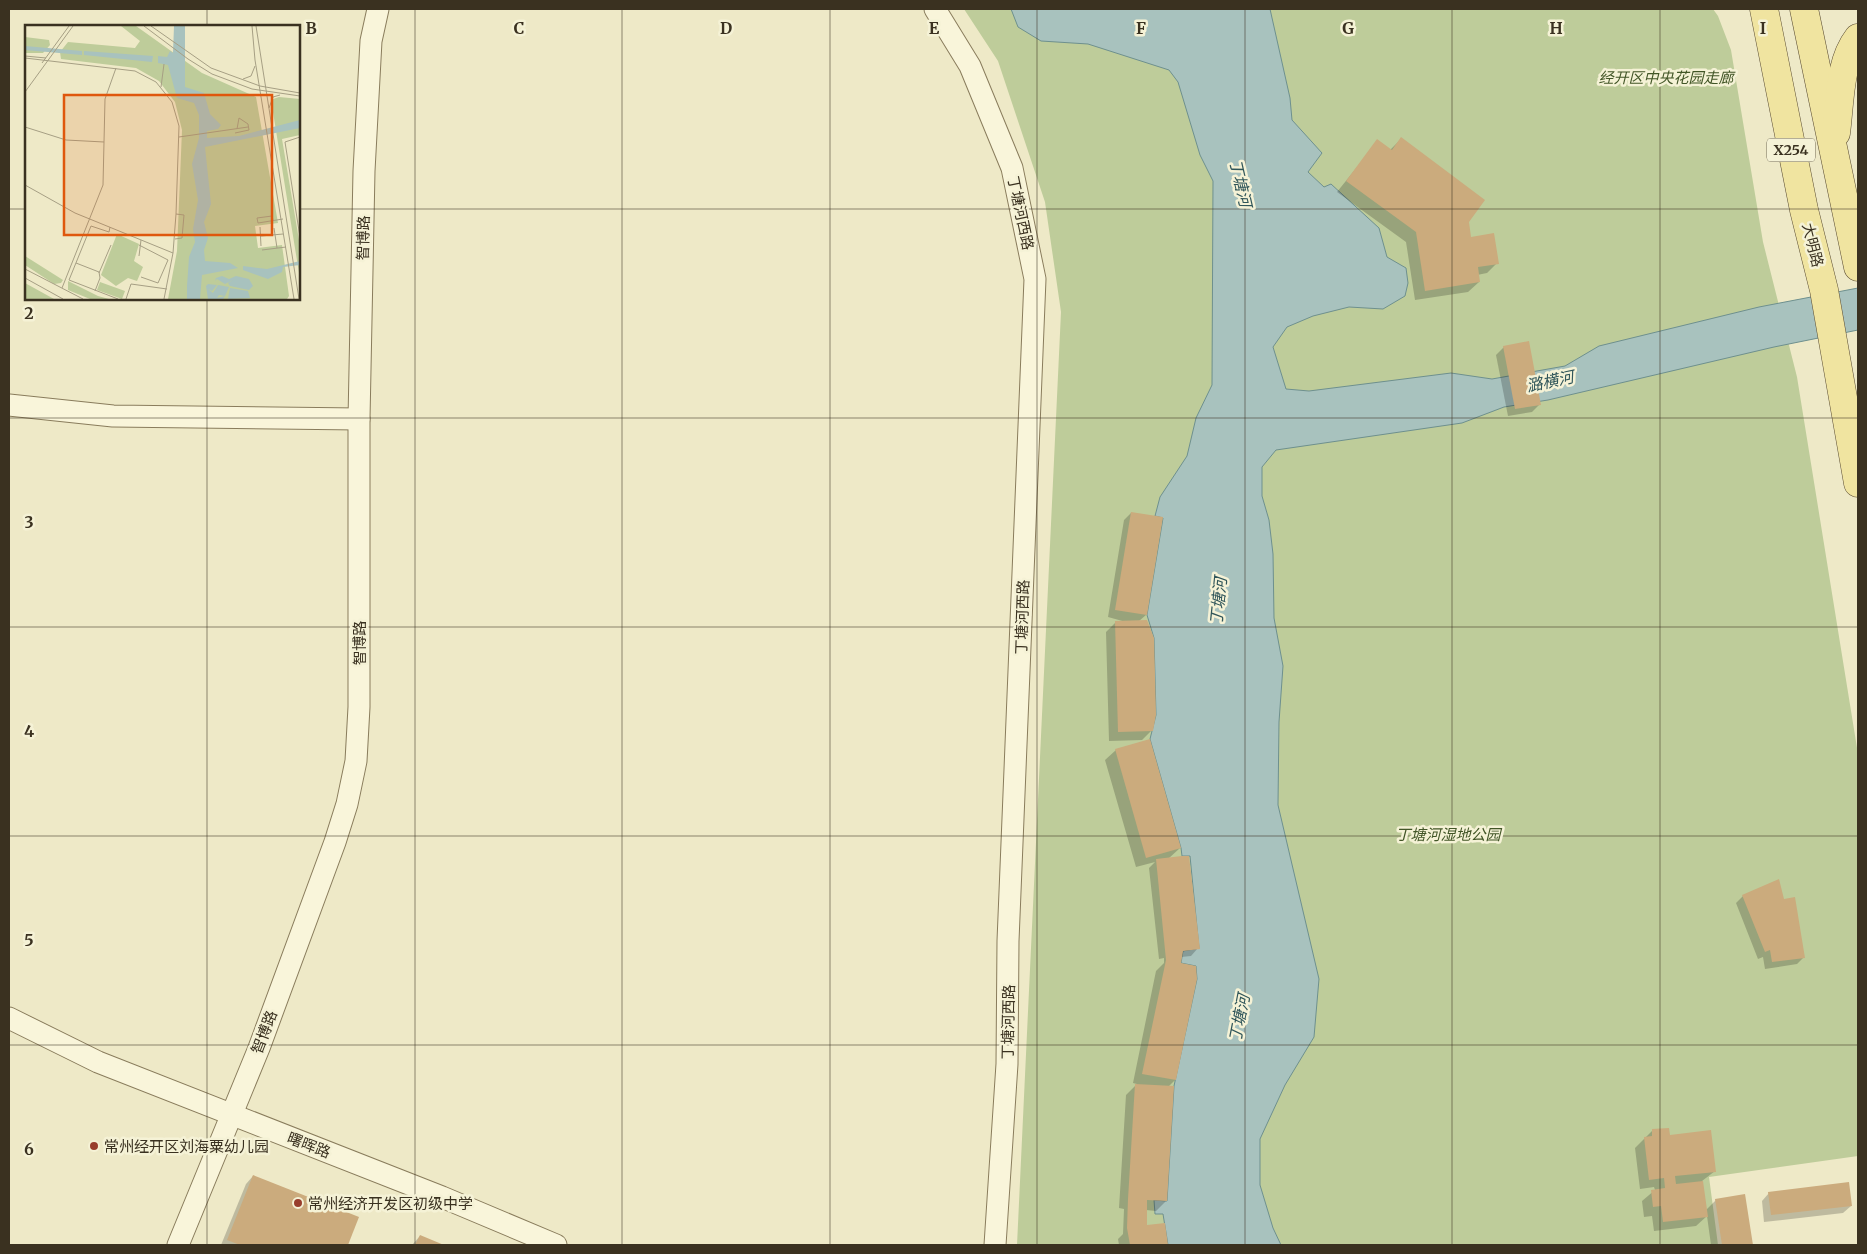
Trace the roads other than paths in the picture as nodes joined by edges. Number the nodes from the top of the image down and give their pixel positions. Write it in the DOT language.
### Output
graph roads {
  1 [pos="378,9"];
  2 [pos="935,9"];
  3 [pos="1764,9"];
  4 [pos="1804,9"];
  5 [pos="1858,38"];
  6 [pos="1834,154"];
  7 [pos="1858,267"];
  8 [pos="9,406"];
  9 [pos="359,420"];
  10 [pos="1858,483"];
  11 [pos="9,1018"];
  12 [pos="230,1115"];
  13 [pos="178,1245"];
  14 [pos="556,1245"];
  15 [pos="995,1245"];
  1 -- 9 [label="street, 智博路"];
  2 -- 15 [label="street, 丁塘河西路"];
  3 -- 10 [label="main road, 大明路 / X254"];
  4 -- 6 [label="main road, X254"];
  5 -- 6 [label="main road"];
  6 -- 7 [label="main road, X254"];
  8 -- 9 [label="street"];
  9 -- 12 [label="street, 智博路"];
  11 -- 12 [label="street, 曙晖路"];
  12 -- 13 [label="street, 智博路"];
  12 -- 14 [label="street, 曙晖路"];
}
